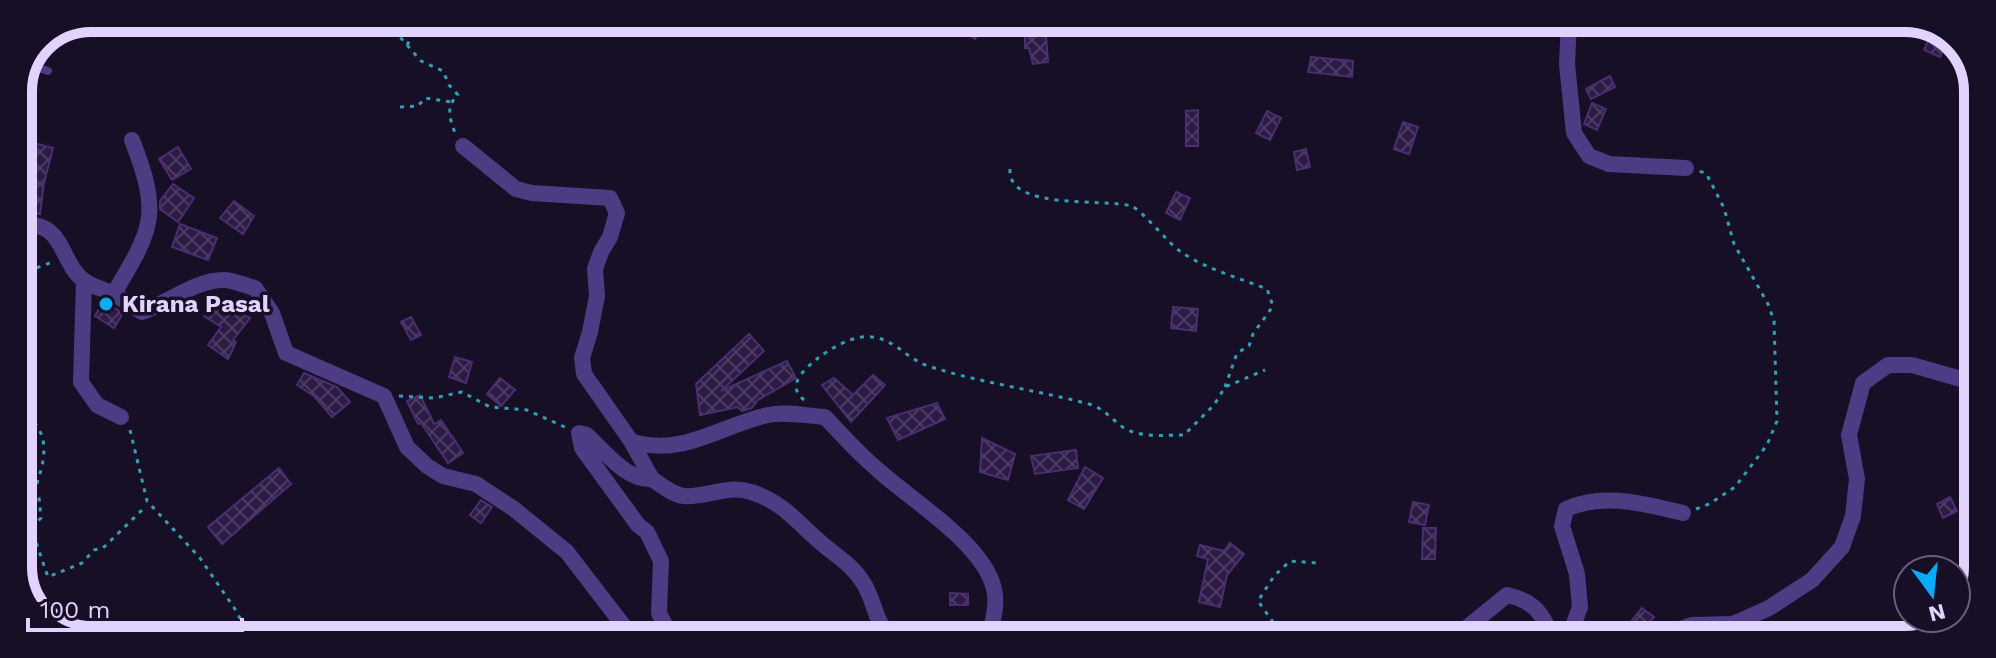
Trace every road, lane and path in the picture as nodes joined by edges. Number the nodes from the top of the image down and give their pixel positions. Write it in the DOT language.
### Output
graph roads {
  1 [pos="396,32"];
  2 [pos="411,32"];
  3 [pos="1568,32"];
  4 [pos="407,45"];
  5 [pos="38,68"];
  6 [pos="48,71"];
  7 [pos="451,102"];
  8 [pos="400,107"];
  9 [pos="132,140"];
  10 [pos="463,146"];
  11 [pos="1686,168"];
  12 [pos="1010,169"];
  13 [pos="32,224"];
  14 [pos="65,254"];
  15 [pos="32,270"];
  16 [pos="84,281"];
  17 [pos="114,293"];
  18 [pos="1265,370"];
  19 [pos="1964,377"];
  20 [pos="1225,387"];
  21 [pos="384,396"];
  22 [pos="121,417"];
  23 [pos="825,417"];
  24 [pos="32,421"];
  25 [pos="579,433"];
  26 [pos="631,441"];
  27 [pos="652,479"];
  28 [pos="142,510"];
  29 [pos="1683,513"];
  30 [pos="32,527"];
  31 [pos="32,531"];
  32 [pos="1317,563"];
  33 [pos="243,626"];
  34 [pos="624,626"];
  35 [pos="666,626"];
  36 [pos="884,626"];
  37 [pos="992,626"];
  38 [pos="1276,626"];
  39 [pos="1469,626"];
  40 [pos="1548,626"];
  41 [pos="1573,626"];
  42 [pos="1689,626"];
  1 -- 4 [label="path"];
  2 -- 4 [label="path"];
  3 -- 11 [label="street"];
  4 -- 7 [label="path"];
  5 -- 6 [label="lane"];
  7 -- 8 [label="path"];
  7 -- 10 [label="path"];
  9 -- 17 [label="street"];
  10 -- 26 [label="street"];
  11 -- 29 [label="path"];
  12 -- 20 [label="path"];
  13 -- 14 [label="street"];
  14 -- 15 [label="path"];
  14 -- 16 [label="street"];
  16 -- 17 [label="street"];
  16 -- 22 [label="street"];
  17 -- 21 [label="street"];
  18 -- 20 [label="path"];
  19 -- 42 [label="street"];
  20 -- 23 [label="path"];
  21 -- 25 [label="path"];
  21 -- 34 [label="street"];
  22 -- 33 [label="path"];
  23 -- 26 [label="street"];
  23 -- 37 [label="street"];
  24 -- 30 [label="path"];
  25 -- 27 [label="street"];
  25 -- 35 [label="street"];
  26 -- 27 [label="street"];
  27 -- 36 [label="street"];
  28 -- 31 [label="path"];
  29 -- 41 [label="street"];
  32 -- 38 [label="path"];
  39 -- 40 [label="street"];
}
